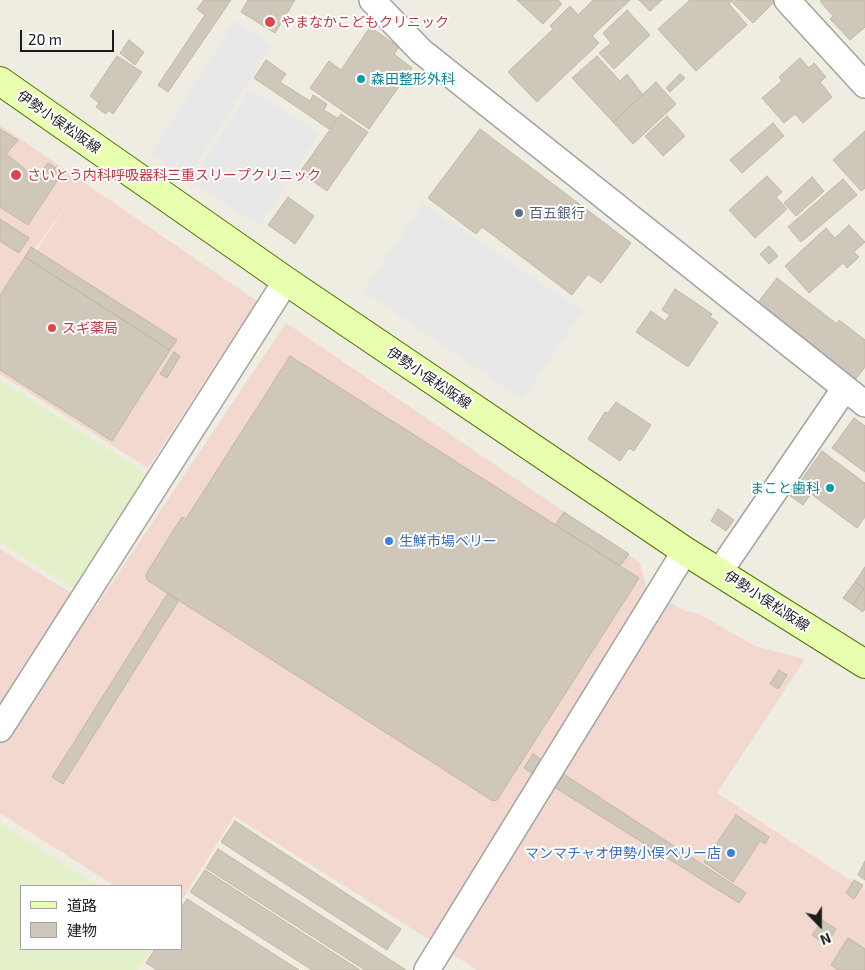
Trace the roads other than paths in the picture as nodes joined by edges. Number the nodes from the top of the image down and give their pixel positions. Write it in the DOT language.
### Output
graph roads {
  1 [pos="372,0"];
  2 [pos="787,0"];
  3 [pos="0,81"];
  4 [pos="865,85"];
  5 [pos="286,281"];
  6 [pos="844,388"];
  7 [pos="865,404"];
  8 [pos="685,551"];
  9 [pos="720,571"];
  10 [pos="865,664"];
  11 [pos="0,729"];
  12 [pos="426,970"];
  1 -- 6 [label="street"];
  2 -- 4 [label="street"];
  3 -- 5 [label="main road, 伊勢小俣松阪線"];
  5 -- 8 [label="main road, 伊勢小俣松阪線"];
  5 -- 11 [label="street"];
  6 -- 7 [label="street"];
  6 -- 9 [label="street"];
  8 -- 9 [label="main road, 伊勢小俣松阪線"];
  8 -- 12 [label="street"];
  9 -- 10 [label="main road, 伊勢小俣松阪線"];
}
